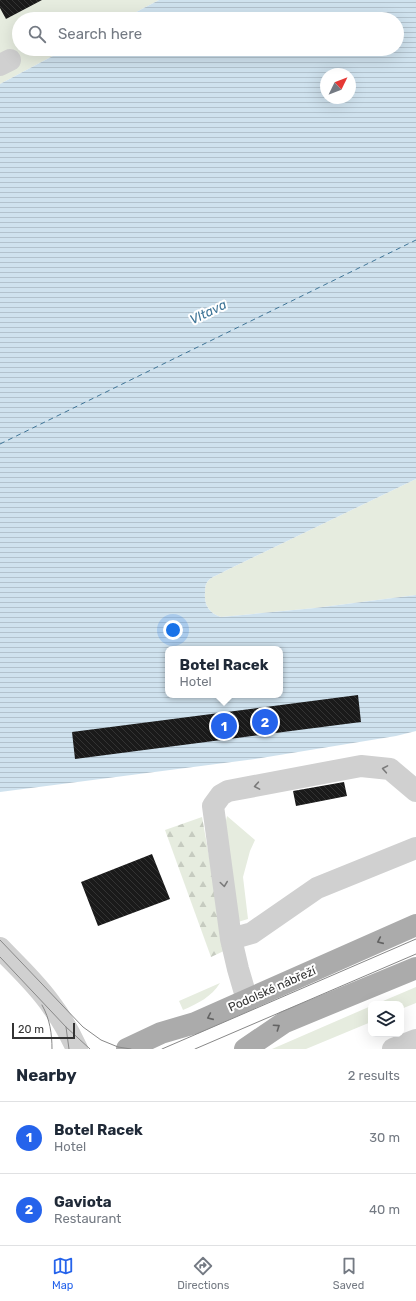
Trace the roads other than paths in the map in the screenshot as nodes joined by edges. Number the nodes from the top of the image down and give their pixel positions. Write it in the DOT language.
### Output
graph roads {
  1 [pos="416,791"];
  2 [pos="416,848"];
  3 [pos="416,925"];
  4 [pos="242,936"];
  5 [pos="0,948"];
  6 [pos="416,968"];
  7 [pos="247,1000"];
  8 [pos="416,1040"];
  9 [pos="77,1049"];
  10 [pos="127,1049"];
  11 [pos="245,1049"];
  12 [pos="393,1049"];
  1 -- 4 [label="street, one-way"];
  2 -- 4 [label="street"];
  3 -- 7 [label="main road, Podolské nábřeží, one-way"];
  4 -- 7 [label="street"];
  5 -- 9 [label="street"];
  11 -- 6 [label="main road, one-way"];
  7 -- 10 [label="main road, Podolské nábřeží, one-way"];
  8 -- 12 [label="street"];
}
